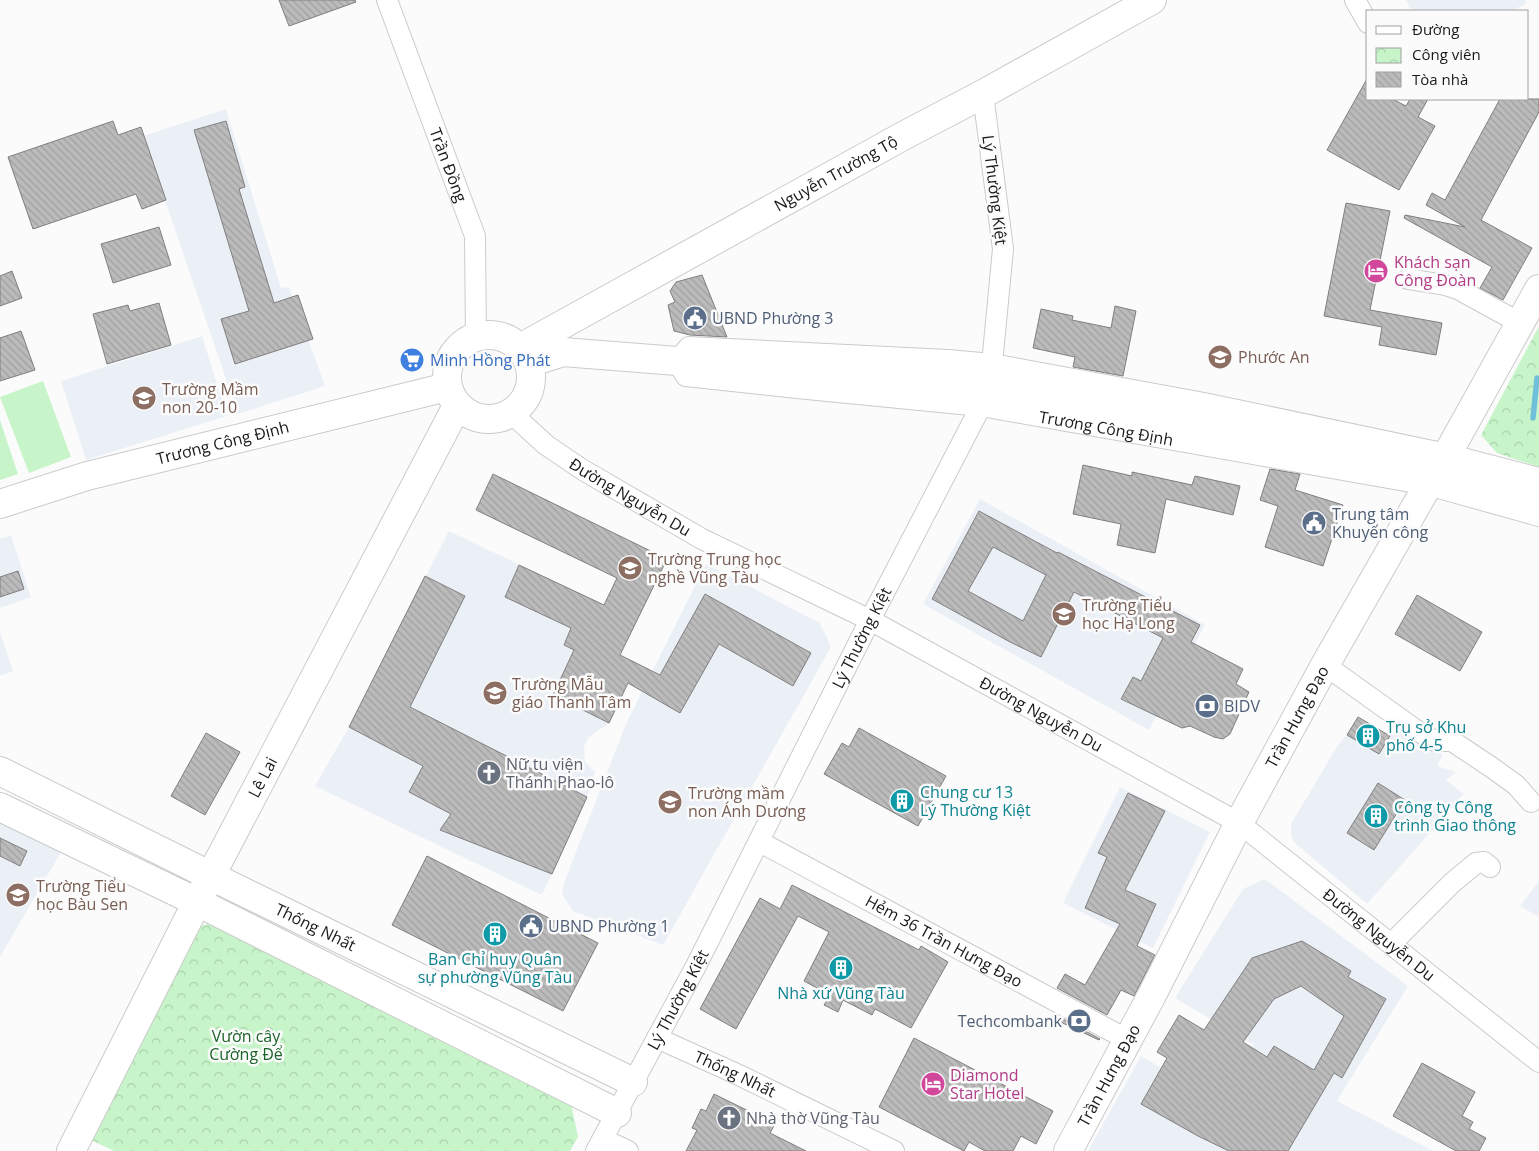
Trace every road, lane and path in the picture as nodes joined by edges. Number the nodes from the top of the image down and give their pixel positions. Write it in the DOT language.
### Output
graph roads {
  1 [pos="387,0"];
  2 [pos="1152,0"];
  3 [pos="1355,0"];
  4 [pos="1366,19"];
  5 [pos="983,94"];
  6 [pos="1408,279"];
  7 [pos="1539,289"];
  8 [pos="1520,323"];
  9 [pos="476,337"];
  10 [pos="525,356"];
  11 [pos="987,385"];
  12 [pos="452,396"];
  13 [pos="512,414"];
  14 [pos="1438,469"];
  15 [pos="1539,478"];
  16 [pos="1539,498"];
  17 [pos="0,504"];
  18 [pos="1539,516"];
  19 [pos="870,620"];
  20 [pos="1325,666"];
  21 [pos="0,770"];
  22 [pos="1531,802"];
  23 [pos="0,807"];
  24 [pos="1239,823"];
  25 [pos="760,842"];
  26 [pos="1490,867"];
  27 [pos="211,876"];
  28 [pos="197,902"];
  29 [pos="1391,944"];
  30 [pos="427,982"];
  31 [pos="413,1011"];
  32 [pos="657,1038"];
  33 [pos="1128,1040"];
  34 [pos="1539,1062"];
  35 [pos="633,1082"];
  36 [pos="617,1113"];
  37 [pos="600,1145"];
  38 [pos="78,1149"];
  39 [pos="628,1151"];
  40 [pos="892,1151"];
  41 [pos="1068,1151"];
  1 -- 9 [label="street, Trần Đồng"];
  2 -- 5 [label="main road, Nguyễn Trường Tộ"];
  3 -- 4 [label="street"];
  5 -- 10 [label="main road, Nguyễn Trường Tộ"];
  5 -- 11 [label="street, Lý Thường Kiệt"];
  6 -- 8 [label="street"];
  7 -- 8 [label="main road, Trần Hưng Đạo"];
  8 -- 14 [label="main road, Trần Hưng Đạo"];
  9 -- 10 [label="main road"];
  9 -- 12 [label="main road"];
  10 -- 11 [label="main road, Trương Công Định"];
  10 -- 13 [label="main road"];
  11 -- 14 [label="main road, Trương Công Định"];
  11 -- 19 [label="street, Lý Thường Kiệt"];
  12 -- 13 [label="main road"];
  12 -- 17 [label="main road, Trương Công Định"];
  12 -- 27 [label="main road, Lê Lai"];
  13 -- 19 [label="street, Đường Nguyễn Du"];
  14 -- 15 [label="street, Trương Công Định"];
  14 -- 16 [label="main road, Trương Công Định"];
  14 -- 18 [label="street, Trương Công Định"];
  14 -- 20 [label="main road, Trần Hưng Đạo"];
  19 -- 24 [label="street, Đường Nguyễn Du"];
  19 -- 25 [label="street, Lý Thường Kiệt"];
  20 -- 22 [label="street"];
  20 -- 24 [label="main road, Trần Hưng Đạo"];
  21 -- 27 [label="main road, Thống Nhất"];
  23 -- 28 [label="main road, Thống Nhất"];
  24 -- 29 [label="street, Đường Nguyễn Du"];
  24 -- 33 [label="main road, Trần Hưng Đạo"];
  25 -- 32 [label="street, Lý Thường Kiệt"];
  25 -- 33 [label="street, Hẻm 36 Trần Hưng Đạo"];
  26 -- 29 [label="street"];
  27 -- 28 [label="main road, Lê Lai"];
  27 -- 30 [label="main road, Thống Nhất"];
  28 -- 31 [label="main road, Thống Nhất"];
  28 -- 38 [label="main road, Lê Lai"];
  29 -- 34 [label="street, Đường Nguyễn Du"];
  30 -- 31 [label="main road"];
  30 -- 35 [label="main road, Thống Nhất"];
  31 -- 36 [label="main road, Thống Nhất"];
  32 -- 35 [label="street, Lý Thường Kiệt"];
  32 -- 40 [label="street, Thống Nhất"];
  33 -- 41 [label="main road, Trần Hưng Đạo"];
  35 -- 36 [label="street, Lý Thường Kiệt"];
  36 -- 37 [label="street, Lý Thường Kiệt"];
  37 -- 39 [label="street"];
}
